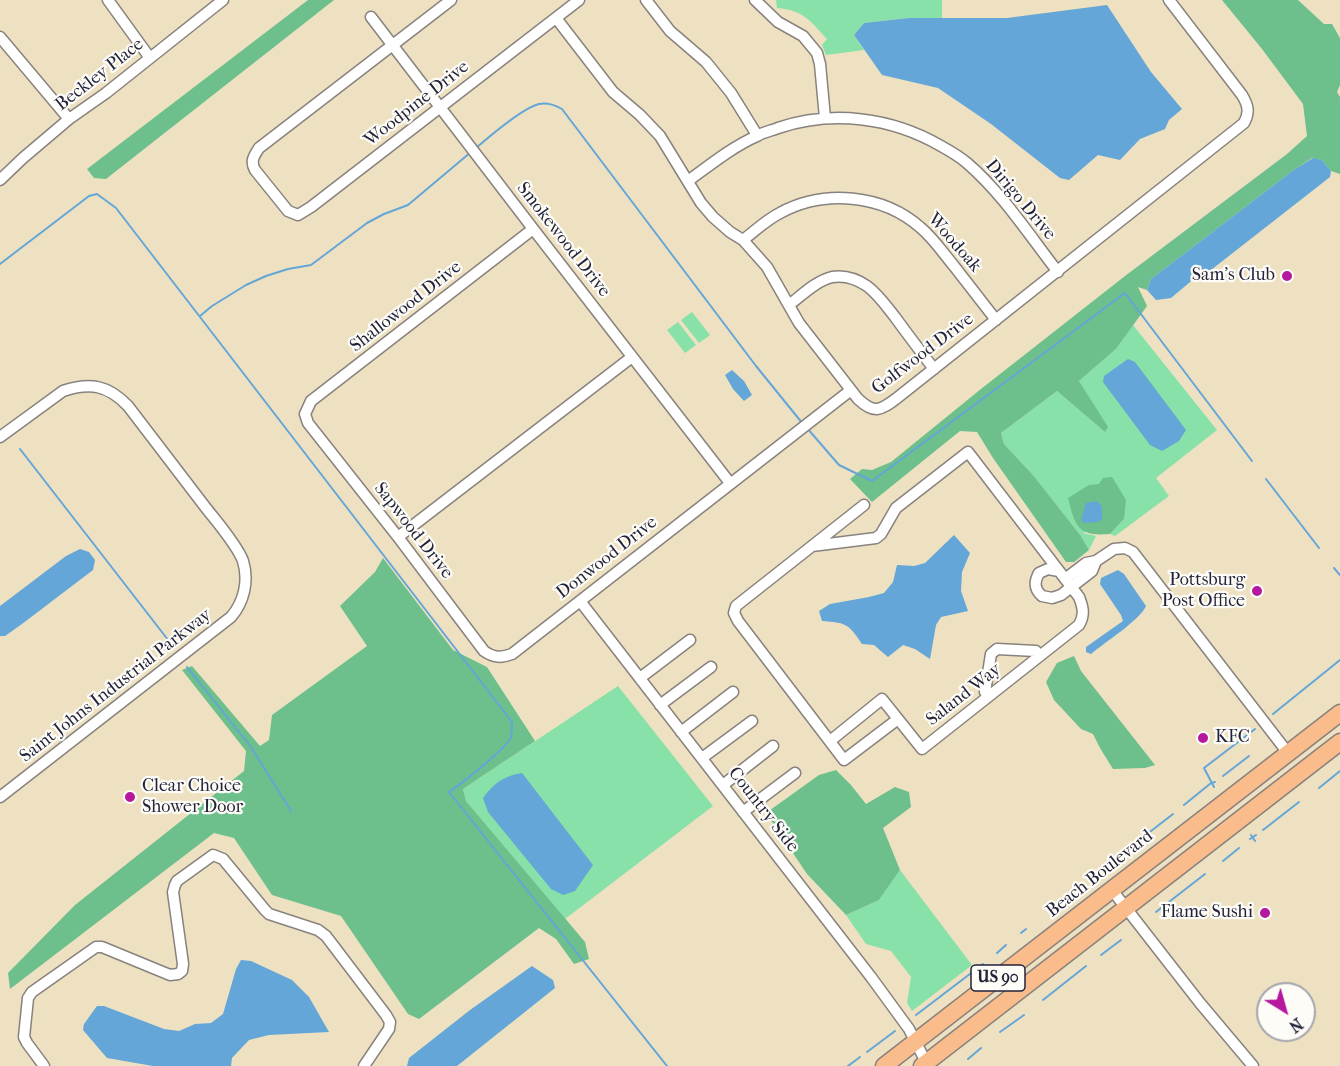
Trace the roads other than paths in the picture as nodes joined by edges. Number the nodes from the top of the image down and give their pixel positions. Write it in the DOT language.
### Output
graph roads {
  1 [pos="108,0"];
  2 [pos="223,0"];
  3 [pos="451,0"];
  4 [pos="579,0"];
  5 [pos="646,0"];
  6 [pos="755,0"];
  7 [pos="1169,0"];
  8 [pos="371,17"];
  9 [pos="556,18"];
  10 [pos="0,37"];
  11 [pos="393,45"];
  12 [pos="150,58"];
  13 [pos="441,107"];
  14 [pos="825,118"];
  15 [pos="69,119"];
  16 [pos="757,135"];
  17 [pos="0,180"];
  18 [pos="688,181"];
  19 [pos="533,229"];
  20 [pos="743,240"];
  21 [pos="1058,272"];
  22 [pos="789,305"];
  23 [pos="996,320"];
  24 [pos="632,357"];
  25 [pos="934,369"];
  26 [pos="851,390"];
  27 [pos="305,414"];
  28 [pos="0,437"];
  29 [pos="730,483"];
  30 [pos="864,505"];
  31 [pos="398,537"];
  32 [pos="812,546"];
  33 [pos="1065,579"];
  34 [pos="580,601"];
  35 [pos="690,640"];
  36 [pos="1040,656"];
  37 [pos="503,658"];
  38 [pos="711,667"];
  39 [pos="640,678"];
  40 [pos="733,692"];
  41 [pos="988,697"];
  42 [pos="660,705"];
  43 [pos="1340,713"];
  44 [pos="898,719"];
  45 [pos="752,721"];
  46 [pos="681,732"];
  47 [pos="830,741"];
  48 [pos="1340,742"];
  49 [pos="773,746"];
  50 [pos="1288,753"];
  51 [pos="702,758"];
  52 [pos="795,772"];
  53 [pos="723,785"];
  54 [pos="0,797"];
  55 [pos="743,812"];
  56 [pos="1112,890"];
  57 [pos="1126,908"];
  58 [pos="915,1042"];
  59 [pos="926,1065"];
  60 [pos="44,1066"];
  61 [pos="364,1066"];
  62 [pos="884,1066"];
  63 [pos="1253,1066"];
  1 -- 12 [label="street"];
  2 -- 12 [label="street, Beckley Place"];
  3 -- 11 [label="street"];
  4 -- 9 [label="street, Woodpine Drive"];
  5 -- 16 [label="street"];
  6 -- 14 [label="street"];
  7 -- 21 [label="street, Golfwood Drive"];
  8 -- 11 [label="street, Smokewood Drive"];
  9 -- 13 [label="street, Woodpine Drive"];
  9 -- 18 [label="street, Golfwood Drive"];
  10 -- 15 [label="street"];
  11 -- 13 [label="street, Smokewood Drive"];
  11 -- 13 [label="street, Woodpine Drive"];
  12 -- 15 [label="street, Beckley Place"];
  13 -- 19 [label="street, Smokewood Drive"];
  14 -- 16 [label="street, Dirigo Drive"];
  14 -- 21 [label="street, Dirigo Drive"];
  15 -- 17 [label="street, Beckley Place"];
  16 -- 18 [label="street, Dirigo Drive"];
  18 -- 20 [label="street, Golfwood Drive"];
  19 -- 24 [label="street, Smokewood Drive"];
  19 -- 27 [label="street, Shallowood Drive"];
  20 -- 22 [label="street, Golfwood Drive"];
  20 -- 23 [label="street, Woodoak"];
  21 -- 23 [label="street, Golfwood Drive"];
  22 -- 25 [label="street"];
  22 -- 26 [label="street, Golfwood Drive"];
  23 -- 25 [label="street, Golfwood Drive"];
  24 -- 29 [label="street, Smokewood Drive"];
  24 -- 31 [label="street"];
  25 -- 26 [label="street, Golfwood Drive"];
  26 -- 29 [label="street, Donwood Drive"];
  27 -- 31 [label="street, Sapwood Drive"];
  28 -- 54 [label="street, Saint Johns Industrial Parkway"];
  29 -- 34 [label="street, Donwood Drive"];
  30 -- 32 [label="street"];
  31 -- 37 [label="street, Sapwood Drive"];
  32 -- 33 [label="street"];
  32 -- 47 [label="street"];
  33 -- 36 [label="street, Saland Way"];
  33 -- 50 [label="street"];
  34 -- 37 [label="street, Donwood Drive"];
  34 -- 39 [label="street, Country Side"];
  35 -- 39 [label="street"];
  36 -- 41 [label="street, Saland Way"];
  36 -- 41 [label="street"];
  38 -- 42 [label="street"];
  39 -- 42 [label="street, Country Side"];
  40 -- 46 [label="street"];
  41 -- 44 [label="street, Saland Way"];
  42 -- 46 [label="street, Country Side"];
  43 -- 50 [label="highway, Beach Boulevard / US 90"];
  44 -- 47 [label="street"];
  44 -- 47 [label="street, Saland Way"];
  45 -- 51 [label="street"];
  46 -- 51 [label="street, Country Side"];
  48 -- 57 [label="highway, US 90"];
  49 -- 53 [label="street"];
  50 -- 56 [label="highway, Beach Boulevard / US 90"];
  51 -- 53 [label="street, Country Side"];
  52 -- 55 [label="street"];
  53 -- 55 [label="street, Country Side"];
  55 -- 58 [label="street, Country Side"];
  56 -- 57 [label="street"];
  56 -- 58 [label="highway, Beach Boulevard / US 90"];
  57 -- 59 [label="highway, US 90"];
  57 -- 63 [label="street"];
  58 -- 59 [label="street, Country Side"];
  58 -- 62 [label="highway, Beach Boulevard / US 90"];
  60 -- 61 [label="street"];
}
